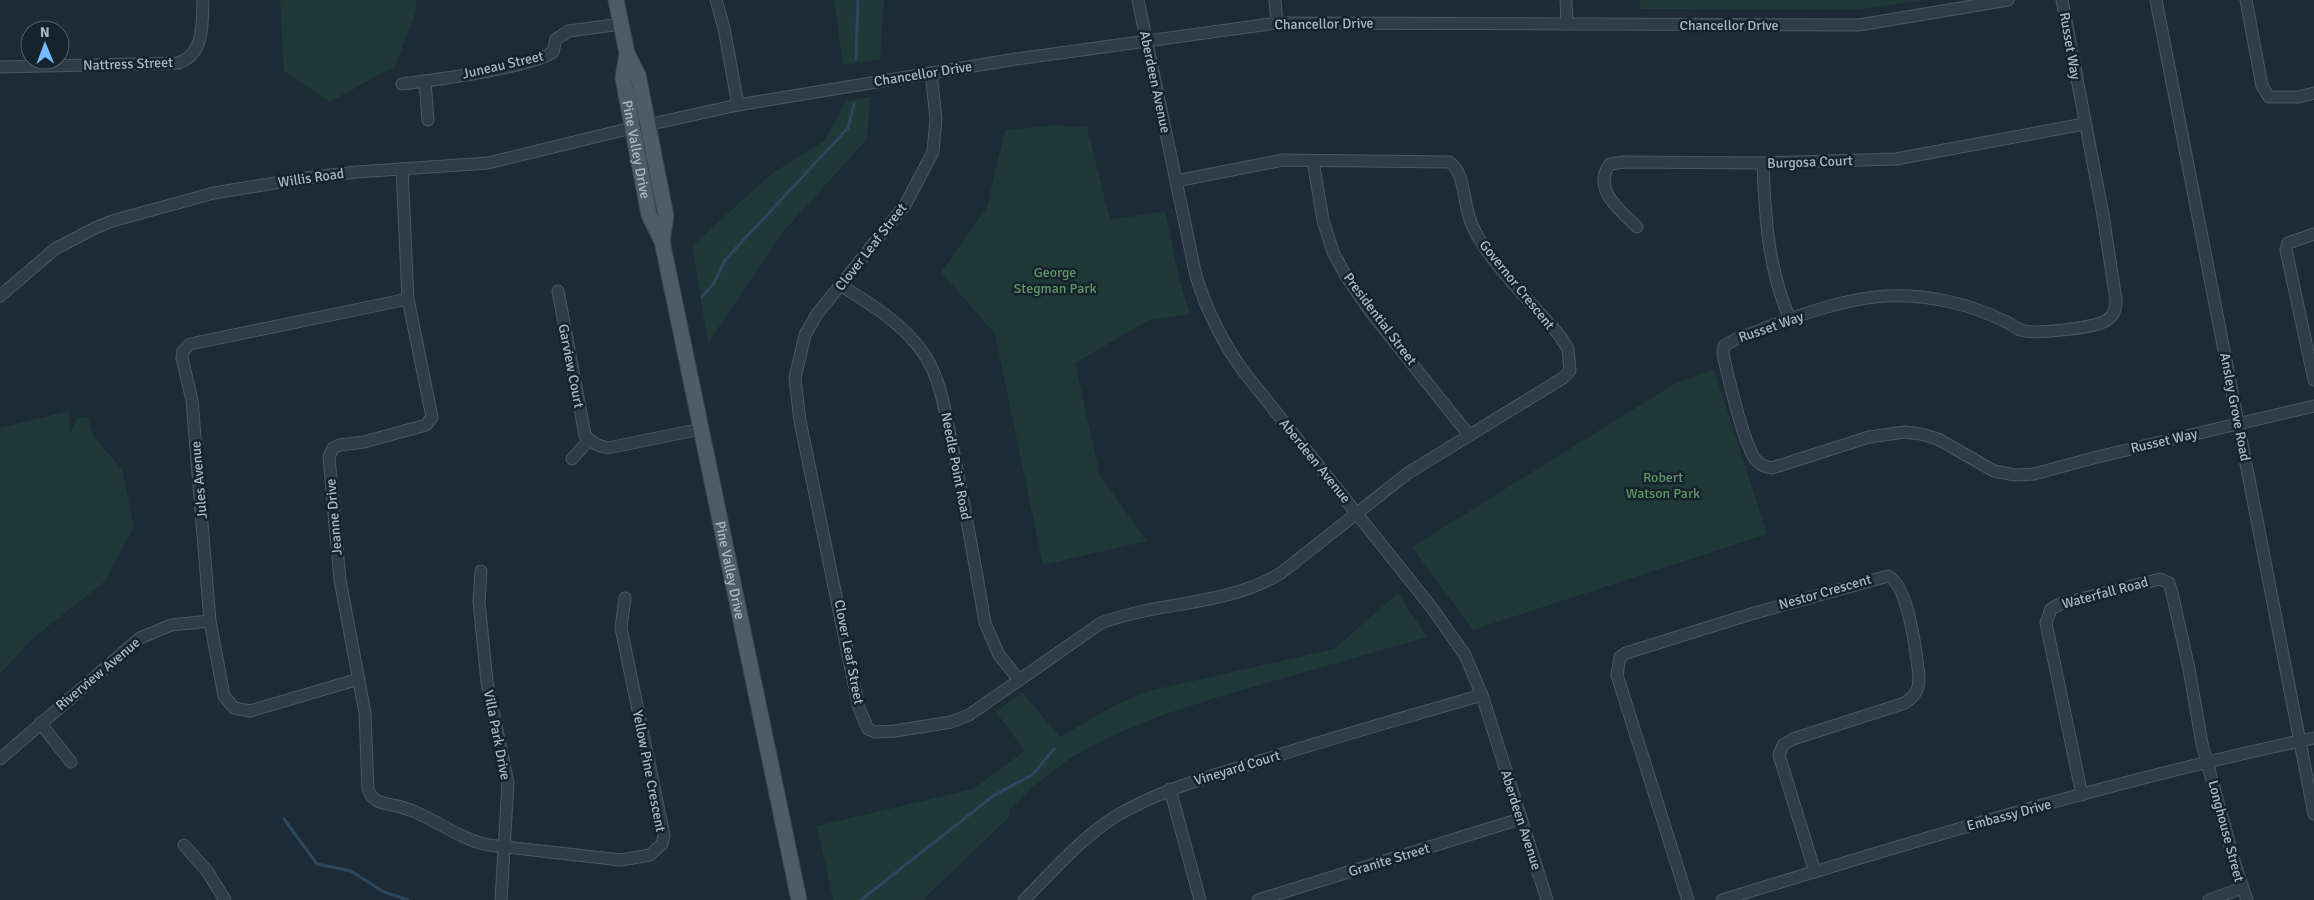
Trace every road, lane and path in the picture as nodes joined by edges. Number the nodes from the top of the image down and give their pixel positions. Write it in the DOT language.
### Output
graph roads {
  1 [pos="202,0"];
  2 [pos="616,0"];
  3 [pos="716,0"];
  4 [pos="1138,0"];
  5 [pos="1275,0"];
  6 [pos="1566,0"];
  7 [pos="2008,0"];
  8 [pos="2062,0"];
  9 [pos="2156,0"];
  10 [pos="2246,0"];
  11 [pos="1277,23"];
  12 [pos="621,24"];
  13 [pos="1567,24"];
  14 [pos="1146,40"];
  15 [pos="0,67"];
  16 [pos="931,73"];
  17 [pos="425,81"];
  18 [pos="402,84"];
  19 [pos="2314,92"];
  20 [pos="738,105"];
  21 [pos="428,120"];
  22 [pos="2084,124"];
  23 [pos="639,126"];
  24 [pos="1313,161"];
  25 [pos="1763,163"];
  26 [pos="402,169"];
  27 [pos="1176,181"];
  28 [pos="1637,227"];
  29 [pos="2314,234"];
  30 [pos="840,285"];
  31 [pos="558,291"];
  32 [pos="0,296"];
  33 [pos="408,299"];
  34 [pos="1790,319"];
  35 [pos="2314,380"];
  36 [pos="2314,406"];
  37 [pos="2238,423"];
  38 [pos="701,429"];
  39 [pos="1469,435"];
  40 [pos="589,440"];
  41 [pos="572,459"];
  42 [pos="1356,512"];
  43 [pos="481,571"];
  44 [pos="625,598"];
  45 [pos="210,620"];
  46 [pos="359,679"];
  47 [pos="1020,680"];
  48 [pos="1482,696"];
  49 [pos="40,723"];
  50 [pos="2314,738"];
  51 [pos="2300,740"];
  52 [pos="0,759"];
  53 [pos="2207,761"];
  54 [pos="71,762"];
  55 [pos="1170,789"];
  56 [pos="2082,796"];
  57 [pos="2314,814"];
  58 [pos="1520,819"];
  59 [pos="184,846"];
  60 [pos="504,847"];
  61 [pos="1815,872"];
  62 [pos="2242,888"];
  63 [pos="1032,897"];
  64 [pos="225,900"];
  65 [pos="501,900"];
  66 [pos="799,900"];
  67 [pos="1200,900"];
  68 [pos="1258,900"];
  69 [pos="1546,900"];
  70 [pos="1688,900"];
  71 [pos="1722,900"];
  72 [pos="2210,900"];
  73 [pos="2247,900"];
  1 -- 15 [label="street, Nattress Street"];
  2 -- 12 [label="main road, Pine Valley Drive"];
  3 -- 20 [label="street"];
  4 -- 14 [label="street, Aberdeen Avenue"];
  5 -- 11 [label="street"];
  6 -- 13 [label="street"];
  7 -- 13 [label="street, Chancellor Drive"];
  8 -- 22 [label="street, Russet Way"];
  9 -- 37 [label="street, Ansley Grove Road"];
  10 -- 19 [label="street"];
  11 -- 13 [label="street, Chancellor Drive"];
  11 -- 14 [label="street, Chancellor Drive"];
  12 -- 17 [label="street, Juneau Street"];
  12 -- 23 [label="main road, Pine Valley Drive"];
  14 -- 16 [label="street, Chancellor Drive"];
  14 -- 27 [label="street, Aberdeen Avenue"];
  16 -- 20 [label="street, Chancellor Drive"];
  16 -- 30 [label="street, Clover Leaf Street"];
  17 -- 18 [label="street, Juneau Street"];
  17 -- 21 [label="street"];
  20 -- 23 [label="street, Chancellor Drive"];
  22 -- 25 [label="street, Burgosa Court"];
  22 -- 34 [label="street, Russet Way"];
  23 -- 26 [label="street, Willis Road"];
  23 -- 38 [label="main road, Pine Valley Drive"];
  24 -- 27 [label="street, Governor Crescent"];
  24 -- 39 [label="street, Presidential Street"];
  24 -- 39 [label="street, Governor Crescent"];
  25 -- 28 [label="street, Burgosa Court"];
  25 -- 34 [label="street"];
  26 -- 32 [label="street, Willis Road"];
  26 -- 33 [label="street, Jeanne Drive"];
  27 -- 42 [label="street, Aberdeen Avenue"];
  29 -- 35 [label="street"];
  30 -- 47 [label="street, Needle Point Road"];
  30 -- 47 [label="street, Clover Leaf Street"];
  31 -- 40 [label="street, Garview Court"];
  33 -- 45 [label="street, Jules Avenue"];
  33 -- 46 [label="street, Jeanne Drive"];
  34 -- 37 [label="street, Russet Way"];
  36 -- 37 [label="street"];
  37 -- 51 [label="street, Ansley Grove Road"];
  38 -- 40 [label="street"];
  38 -- 66 [label="main road, Pine Valley Drive"];
  39 -- 42 [label="street, Governor Crescent"];
  40 -- 41 [label="street"];
  42 -- 47 [label="street, Clover Leaf Street"];
  42 -- 48 [label="street, Aberdeen Avenue"];
  43 -- 60 [label="street, Villa Park Drive"];
  44 -- 60 [label="street, Yellow Pine Crescent"];
  45 -- 46 [label="street, Jules Avenue"];
  45 -- 49 [label="street, Riverview Avenue"];
  46 -- 60 [label="street, Jeanne Drive"];
  48 -- 55 [label="street, Vineyard Court"];
  48 -- 58 [label="street, Aberdeen Avenue"];
  49 -- 52 [label="street, Riverview Avenue"];
  49 -- 54 [label="street"];
  50 -- 51 [label="street, Embassy Drive"];
  51 -- 53 [label="street, Embassy Drive"];
  51 -- 57 [label="street, Ansley Grove Road"];
  53 -- 56 [label="street, Embassy Drive"];
  53 -- 56 [label="street, Waterfall Road"];
  53 -- 62 [label="street, Longhouse Street"];
  55 -- 63 [label="street, Vineyard Court"];
  55 -- 67 [label="street"];
  56 -- 61 [label="street, Embassy Drive"];
  58 -- 68 [label="street, Granite Street"];
  58 -- 69 [label="street, Aberdeen Avenue"];
  59 -- 64 [label="street"];
  60 -- 65 [label="street, Villa Park Drive"];
  61 -- 70 [label="street, Nestor Crescent"];
  61 -- 71 [label="street, Embassy Drive"];
  62 -- 72 [label="street"];
  62 -- 73 [label="street, Longhouse Street"];
}
